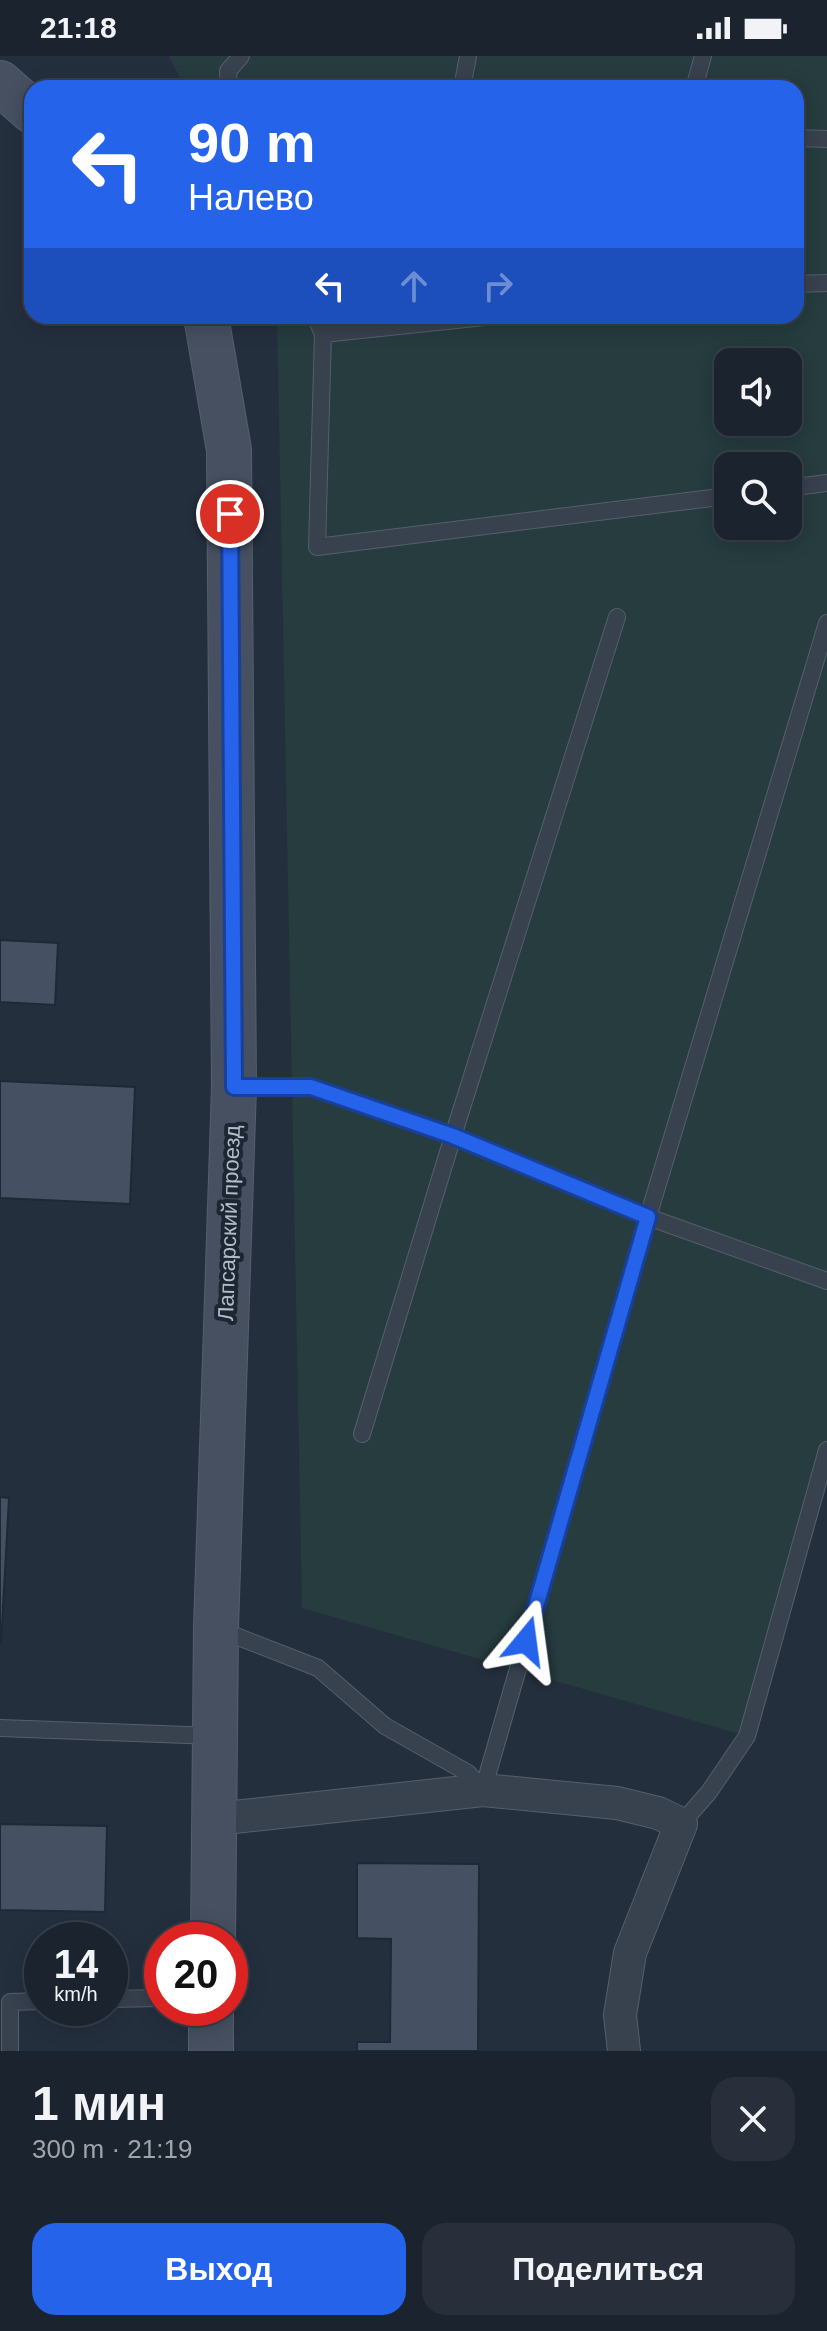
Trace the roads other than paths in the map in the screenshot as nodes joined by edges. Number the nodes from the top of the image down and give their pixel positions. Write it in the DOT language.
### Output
graph roads {
  1 [pos="241,56"];
  2 [pos="468,56"];
  3 [pos="703,56"];
  4 [pos="226,72"];
  5 [pos="464,80"];
  6 [pos="696,80"];
  7 [pos="0,83"];
  8 [pos="24,104"];
  9 [pos="804,138"];
  10 [pos="827,139"];
  11 [pos="827,283"];
  12 [pos="804,284"];
  13 [pos="207,324"];
  14 [pos="319,324"];
  15 [pos="418,324"];
  16 [pos="323,334"];
  17 [pos="827,483"];
  18 [pos="802,486"];
  19 [pos="714,498"];
  20 [pos="617,617"];
  21 [pos="827,623"];
  22 [pos="234,1087"];
  23 [pos="453,1136"];
  24 [pos="648,1217"];
  25 [pos="827,1281"];
  26 [pos="362,1434"];
  27 [pos="827,1450"];
  28 [pos="216,1628"];
  29 [pos="0,1728"];
  30 [pos="216,1736"];
  31 [pos="483,1790"];
  32 [pos="216,1819"];
  33 [pos="681,1824"];
  34 [pos="213,1922"];
  35 [pos="24,2002"];
  36 [pos="211,2026"];
  37 [pos="10,2051"];
  38 [pos="211,2051"];
  39 [pos="624,2051"];
  1 -- 4 [label="lane"];
  2 -- 5 [label="lane"];
  3 -- 6 [label="lane"];
  7 -- 8 [label="street"];
  9 -- 10 [label="lane"];
  11 -- 12 [label="lane"];
  13 -- 22 [label="street, Лапсарский проезд"];
  14 -- 16 [label="lane"];
  15 -- 16 [label="lane"];
  16 -- 19 [label="lane"];
  17 -- 18 [label="lane"];
  20 -- 23 [label="lane"];
  21 -- 24 [label="lane"];
  22 -- 23 [label="lane"];
  22 -- 28 [label="street, Лапсарский проезд"];
  23 -- 24 [label="lane"];
  23 -- 26 [label="lane"];
  24 -- 25 [label="lane"];
  24 -- 31 [label="lane"];
  27 -- 33 [label="lane"];
  28 -- 30 [label="street, Лапсарский проезд"];
  28 -- 31 [label="lane"];
  29 -- 30 [label="lane"];
  30 -- 32 [label="street, Лапсарский проезд"];
  31 -- 32 [label="street"];
  31 -- 33 [label="street"];
  32 -- 34 [label="street, Лапсарский проезд"];
  33 -- 39 [label="street"];
  35 -- 37 [label="lane"];
  36 -- 38 [label="street"];
}
